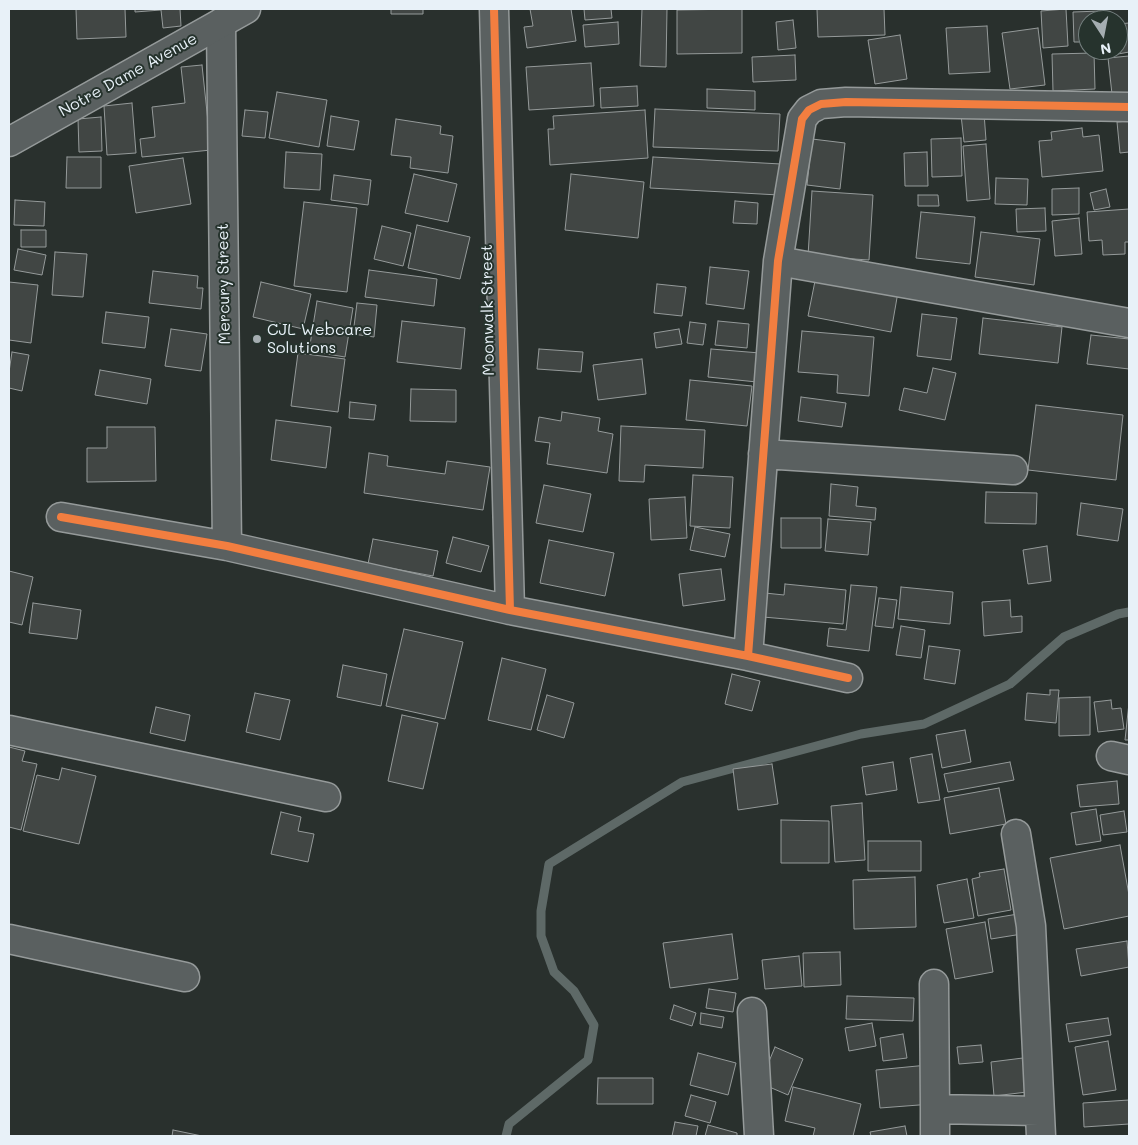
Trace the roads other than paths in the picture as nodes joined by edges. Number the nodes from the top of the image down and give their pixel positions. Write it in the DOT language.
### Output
graph roads {
  1 [pos="246,9"];
  2 [pos="494,9"];
  3 [pos="221,23"];
  4 [pos="1129,107"];
  5 [pos="9,142"];
  6 [pos="778,261"];
  7 [pos="1129,323"];
  8 [pos="763,454"];
  9 [pos="1013,470"];
  10 [pos="61,517"];
  11 [pos="226,546"];
  12 [pos="510,610"];
  13 [pos="748,656"];
  14 [pos="848,678"];
  15 [pos="9,730"];
  16 [pos="326,797"];
  17 [pos="1016,834"];
  18 [pos="9,939"];
  19 [pos="185,977"];
  20 [pos="934,984"];
  21 [pos="752,1012"];
  22 [pos="935,1110"];
  23 [pos="1040,1124"];
  24 [pos="760,1136"];
  25 [pos="935,1136"];
  1 -- 3 [label="street, Notre Dame Avenue"];
  2 -- 12 [label="street, Moonwalk Street"];
  3 -- 5 [label="street, Notre Dame Avenue"];
  3 -- 11 [label="street, Mercury Street"];
  4 -- 6 [label="street"];
  6 -- 7 [label="street"];
  6 -- 8 [label="street"];
  8 -- 9 [label="street"];
  8 -- 13 [label="street"];
  10 -- 11 [label="street"];
  11 -- 12 [label="street"];
  12 -- 13 [label="street"];
  13 -- 14 [label="street"];
  15 -- 16 [label="street"];
  17 -- 23 [label="street"];
  18 -- 19 [label="street"];
  20 -- 22 [label="street"];
  21 -- 24 [label="street"];
  22 -- 23 [label="street"];
  22 -- 25 [label="street"];
}
